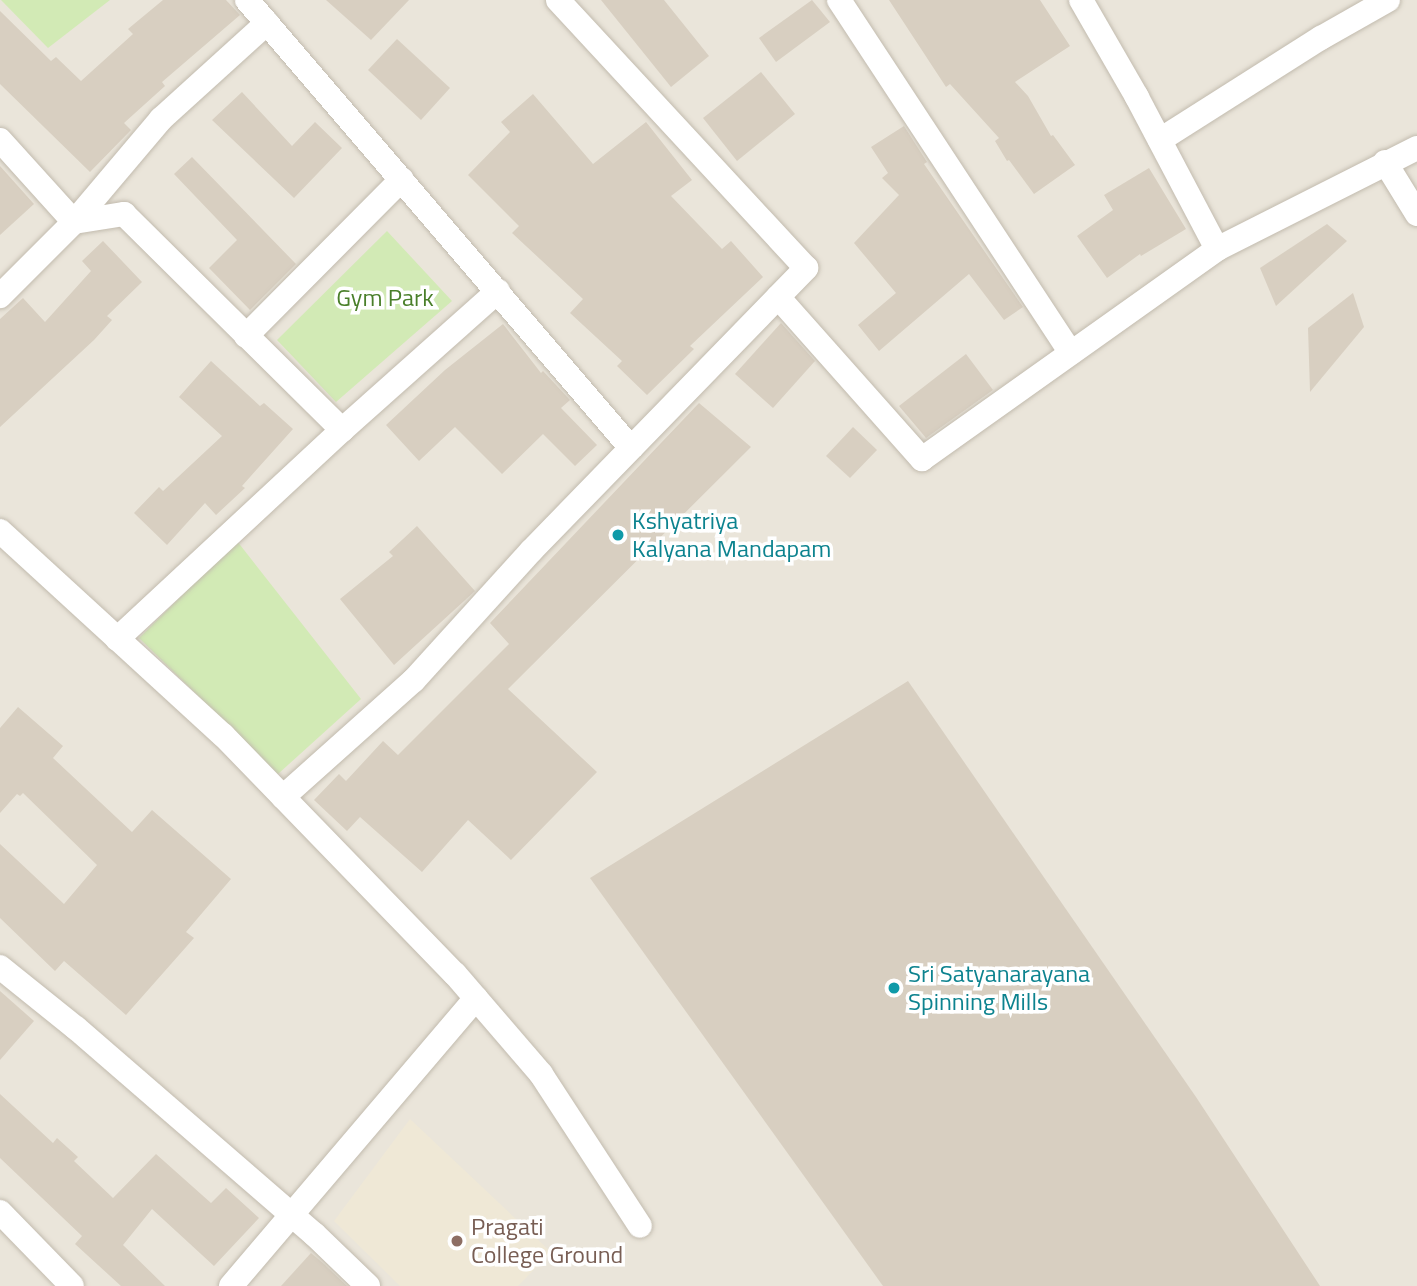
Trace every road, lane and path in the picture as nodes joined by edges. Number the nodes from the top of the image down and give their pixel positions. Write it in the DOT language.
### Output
graph roads {
  1 [pos="247,0"];
  2 [pos="558,0"];
  3 [pos="839,0"];
  4 [pos="1082,0"];
  5 [pos="1388,0"];
  6 [pos="267,23"];
  7 [pos="0,140"];
  8 [pos="1160,140"];
  9 [pos="1417,148"];
  10 [pos="1385,162"];
  11 [pos="402,179"];
  12 [pos="1417,214"];
  13 [pos="74,222"];
  14 [pos="1217,249"];
  15 [pos="498,291"];
  16 [pos="0,296"];
  17 [pos="778,296"];
  18 [pos="246,335"];
  19 [pos="1071,353"];
  20 [pos="342,430"];
  21 [pos="631,448"];
  22 [pos="0,531"];
  23 [pos="117,639"];
  24 [pos="283,797"];
  25 [pos="0,967"];
  26 [pos="475,998"];
  27 [pos="0,1212"];
  28 [pos="292,1214"];
  29 [pos="640,1226"];
  30 [pos="72,1286"];
  31 [pos="231,1286"];
  32 [pos="368,1286"];
  1 -- 6 [label="street"];
  2 -- 17 [label="street"];
  3 -- 19 [label="street"];
  4 -- 8 [label="street"];
  5 -- 8 [label="street"];
  6 -- 11 [label="street"];
  6 -- 13 [label="street"];
  7 -- 13 [label="street"];
  8 -- 14 [label="street"];
  9 -- 10 [label="street"];
  10 -- 12 [label="street"];
  10 -- 14 [label="street"];
  11 -- 15 [label="street"];
  11 -- 18 [label="street"];
  13 -- 16 [label="street"];
  13 -- 18 [label="street"];
  14 -- 19 [label="street"];
  15 -- 20 [label="street"];
  15 -- 21 [label="street"];
  17 -- 19 [label="street"];
  17 -- 21 [label="street"];
  18 -- 20 [label="street"];
  20 -- 23 [label="street"];
  21 -- 24 [label="street"];
  22 -- 23 [label="street"];
  23 -- 24 [label="street"];
  24 -- 26 [label="street"];
  25 -- 28 [label="street"];
  26 -- 28 [label="street"];
  26 -- 29 [label="street"];
  27 -- 30 [label="street"];
  28 -- 31 [label="street"];
  28 -- 32 [label="street"];
}
